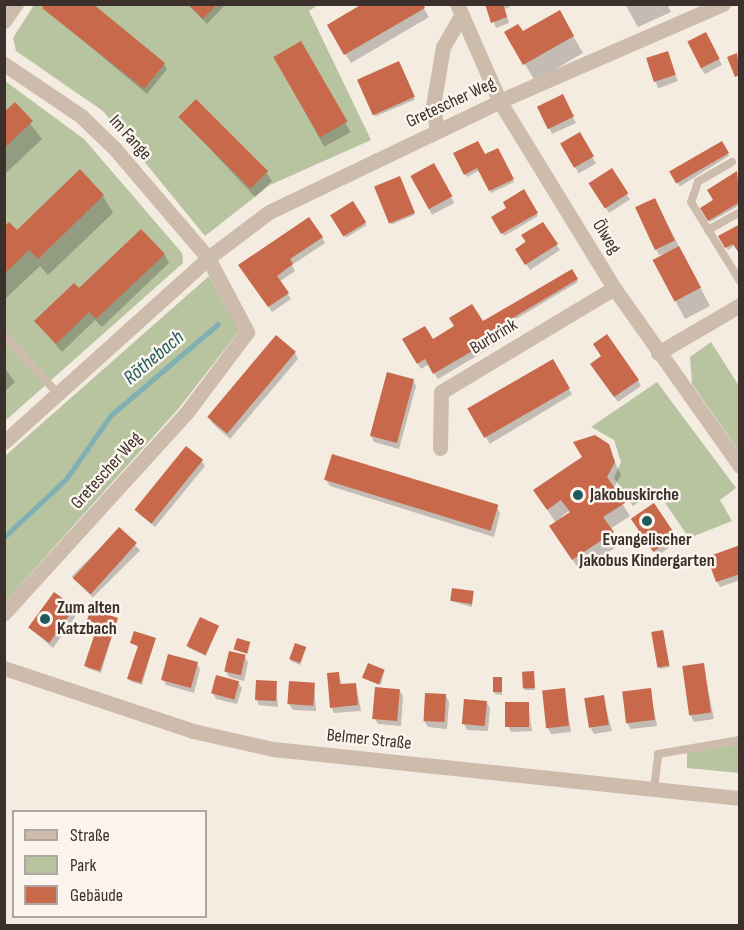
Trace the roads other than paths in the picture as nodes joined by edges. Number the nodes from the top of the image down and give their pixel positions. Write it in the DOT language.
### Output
graph roads {
  1 [pos="16,4"];
  2 [pos="723,4"];
  3 [pos="459,10"];
  4 [pos="4,21"];
  5 [pos="4,64"];
  6 [pos="500,102"];
  7 [pos="437,131"];
  8 [pos="732,162"];
  9 [pos="740,212"];
  10 [pos="708,230"];
  11 [pos="208,258"];
  12 [pos="736,267"];
  13 [pos="740,281"];
  14 [pos="615,288"];
  15 [pos="740,304"];
  16 [pos="4,335"];
  17 [pos="658,353"];
  18 [pos="59,395"];
  19 [pos="4,442"];
  20 [pos="440,448"];
  21 [pos="740,466"];
  22 [pos="4,613"];
  23 [pos="4,668"];
  24 [pos="740,740"];
  25 [pos="654,789"];
  26 [pos="740,798"];
  1 -- 4 [label="street"];
  2 -- 6 [label="street, Gretescher Weg"];
  3 -- 6 [label="street, Ölweg"];
  3 -- 7 [label="street, Ölweg"];
  5 -- 11 [label="street, Im Fange"];
  6 -- 7 [label="street, Gretescher Weg"];
  6 -- 14 [label="street, Ölweg"];
  7 -- 11 [label="street, Gretescher Weg"];
  8 -- 10 [label="lane"];
  9 -- 10 [label="lane"];
  10 -- 12 [label="lane"];
  11 -- 18 [label="street, Gretescher Weg"];
  11 -- 22 [label="street, Gretescher Weg"];
  12 -- 13 [label="lane"];
  14 -- 17 [label="street, Ölweg"];
  14 -- 20 [label="street, Burbrink"];
  15 -- 17 [label="street"];
  16 -- 18 [label="lane"];
  17 -- 21 [label="street, Ölweg"];
  18 -- 19 [label="street, Gretescher Weg"];
  23 -- 25 [label="street, Belmer Straße"];
  24 -- 25 [label="lane"];
  25 -- 26 [label="street, Belmer Straße"];
}
